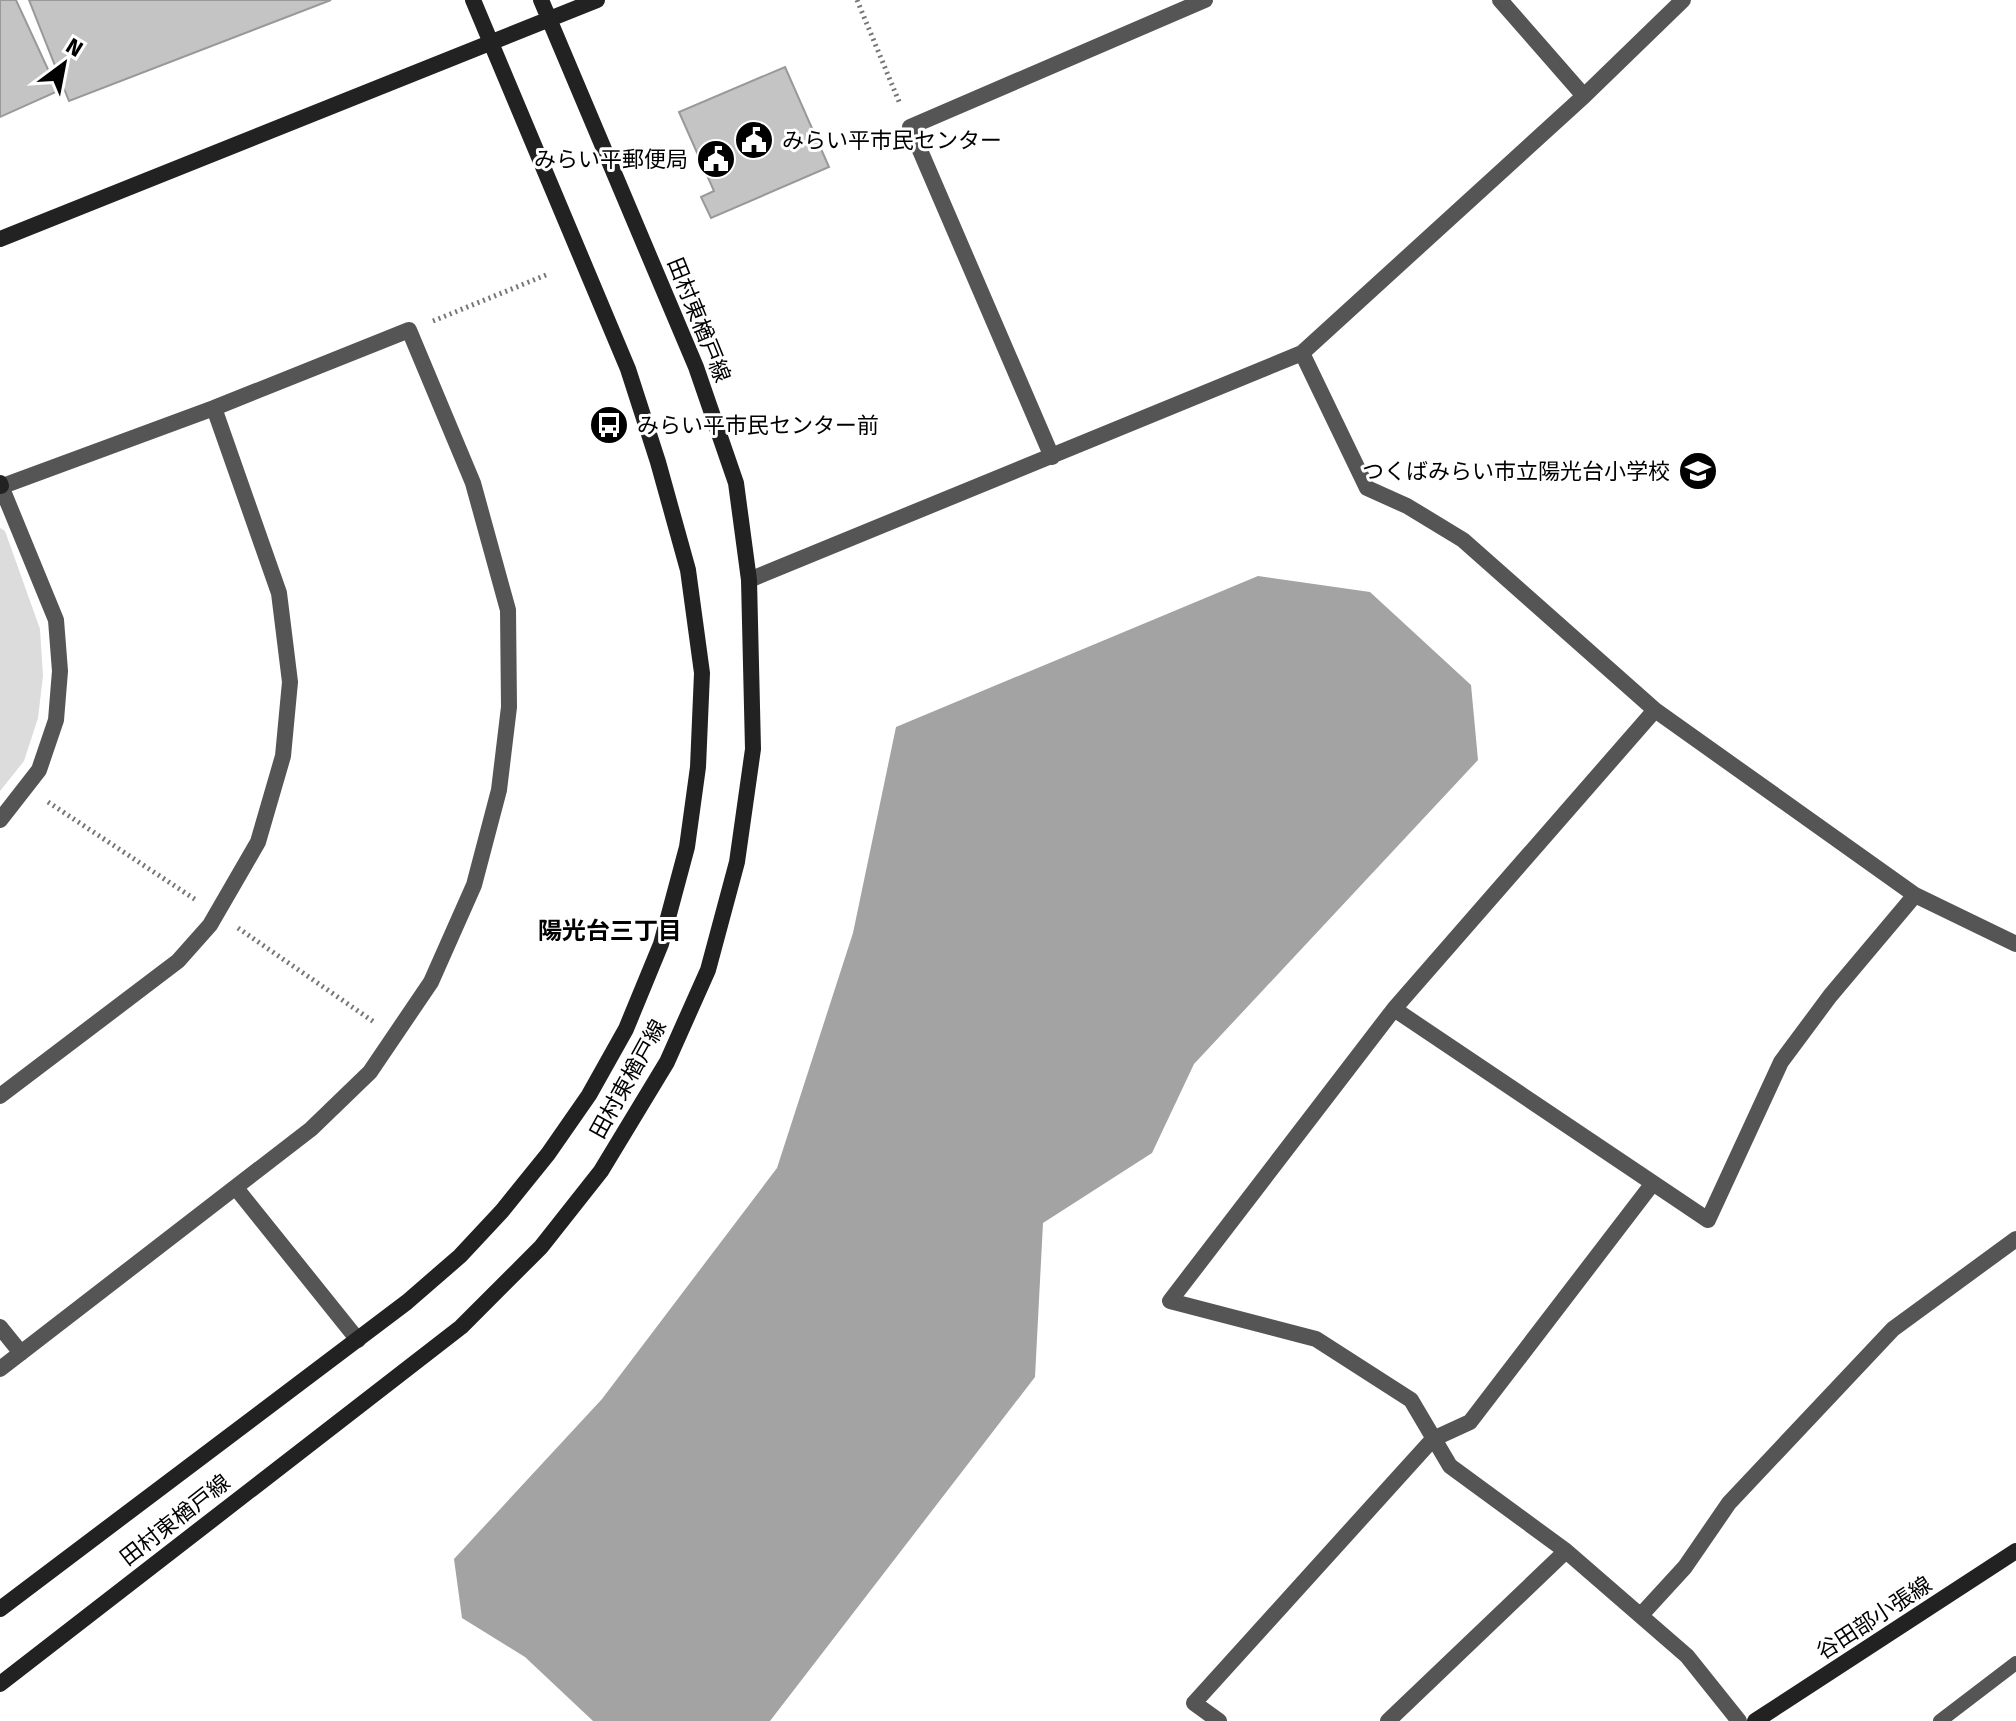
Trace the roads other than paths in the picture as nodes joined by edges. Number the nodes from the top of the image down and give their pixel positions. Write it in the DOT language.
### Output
graph roads {
  1 [pos="473,0"];
  2 [pos="541,0"];
  3 [pos="597,0"];
  4 [pos="1205,0"];
  5 [pos="1500,0"];
  6 [pos="1683,0"];
  7 [pos="550,20"];
  8 [pos="490,42"];
  9 [pos="1584,96"];
  10 [pos="0,239"];
  11 [pos="1302,353"];
  12 [pos="214,408"];
  13 [pos="1052,457"];
  14 [pos="0,485"];
  15 [pos="749,580"];
  16 [pos="1655,710"];
  17 [pos="0,820"];
  18 [pos="1915,895"];
  19 [pos="2016,944"];
  20 [pos="1394,1009"];
  21 [pos="0,1096"];
  22 [pos="1653,1183"];
  23 [pos="236,1188"];
  24 [pos="2016,1239"];
  25 [pos="0,1327"];
  26 [pos="358,1340"];
  27 [pos="21,1353"];
  28 [pos="0,1369"];
  29 [pos="1433,1439"];
  30 [pos="1566,1551"];
  31 [pos="2016,1551"];
  32 [pos="0,1609"];
  33 [pos="1641,1615"];
  34 [pos="2016,1663"];
  35 [pos="0,1684"];
  36 [pos="1219,1721"];
  37 [pos="1388,1721"];
  38 [pos="1739,1721"];
  39 [pos="1755,1721"];
  40 [pos="1940,1721"];
  1 -- 8 [label="street, 田村東楢戸線"];
  2 -- 7 [label="street, 田村東楢戸線"];
  3 -- 7 [label="street"];
  4 -- 13 [label="street"];
  5 -- 9 [label="street"];
  6 -- 9 [label="street"];
  7 -- 8 [label="street"];
  7 -- 15 [label="street, 田村東楢戸線"];
  8 -- 10 [label="street"];
  8 -- 26 [label="street, 田村東楢戸線"];
  9 -- 11 [label="street"];
  11 -- 13 [label="street"];
  11 -- 16 [label="street"];
  12 -- 14 [label="street"];
  12 -- 21 [label="street"];
  12 -- 23 [label="street"];
  13 -- 15 [label="street"];
  14 -- 17 [label="street"];
  15 -- 35 [label="street, 田村東楢戸線"];
  16 -- 18 [label="street"];
  16 -- 20 [label="street"];
  18 -- 19 [label="street"];
  18 -- 22 [label="street"];
  20 -- 22 [label="street"];
  20 -- 29 [label="street"];
  22 -- 29 [label="street"];
  23 -- 26 [label="street"];
  23 -- 27 [label="street"];
  24 -- 33 [label="street"];
  25 -- 27 [label="street"];
  26 -- 32 [label="street, 田村東楢戸線"];
  27 -- 28 [label="street"];
  29 -- 30 [label="street"];
  29 -- 36 [label="street"];
  30 -- 33 [label="street"];
  30 -- 37 [label="street"];
  31 -- 39 [label="street, 谷田部小張線"];
  33 -- 38 [label="street"];
  34 -- 40 [label="lane"];
}
